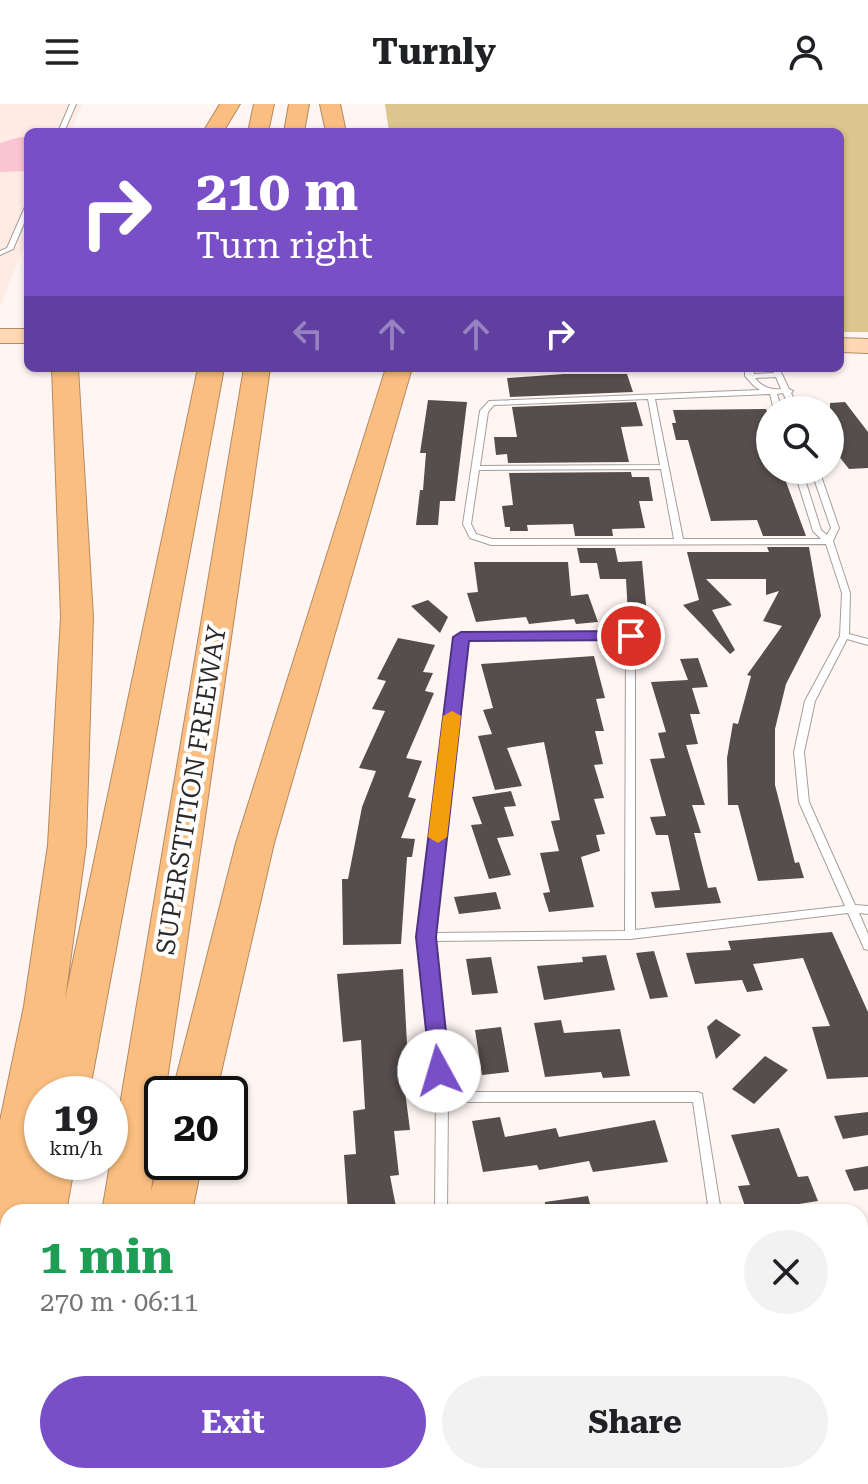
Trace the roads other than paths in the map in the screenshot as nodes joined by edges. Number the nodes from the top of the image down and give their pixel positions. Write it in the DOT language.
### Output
graph roads {
  1 [pos="73,104"];
  2 [pos="230,104"];
  3 [pos="264,104"];
  4 [pos="299,104"];
  5 [pos="330,104"];
  6 [pos="63,128"];
  7 [pos="215,128"];
  8 [pos="259,128"];
  9 [pos="295,128"];
  10 [pos="335,128"];
  11 [pos="24,216"];
  12 [pos="0,253"];
  13 [pos="0,336"];
  14 [pos="24,336"];
  15 [pos="844,345"];
  16 [pos="868,346"];
  17 [pos="0,352"];
  18 [pos="24,352"];
  19 [pos="65,372"];
  20 [pos="211,372"];
  21 [pos="257,372"];
  22 [pos="398,372"];
  23 [pos="749,372"];
  24 [pos="777,372"];
  25 [pos="789,391"];
  26 [pos="773,392"];
  27 [pos="651,396"];
  28 [pos="774,396"];
  29 [pos="791,396"];
  30 [pos="665,467"];
  31 [pos="475,468"];
  32 [pos="802,484"];
  33 [pos="820,484"];
  34 [pos="829,541"];
  35 [pos="679,542"];
  36 [pos="844,636"];
  37 [pos="868,642"];
  38 [pos="850,909"];
  39 [pos="868,910"];
  40 [pos="630,935"];
  41 [pos="426,937"];
  42 [pos="868,946"];
  43 [pos="71,1076"];
  44 [pos="198,1076"];
  45 [pos="442,1097"];
  46 [pos="49,1180"];
  47 [pos="176,1180"];
  48 [pos="6,1204"];
  49 [pos="45,1204"];
  50 [pos="126,1204"];
  51 [pos="171,1204"];
  52 [pos="441,1204"];
  53 [pos="714,1204"];
  1 -- 6 [label="lane"];
  2 -- 7 [label="highway"];
  3 -- 8 [label="highway"];
  4 -- 9 [label="highway"];
  5 -- 10 [label="highway"];
  11 -- 12 [label="lane"];
  13 -- 14 [label="main road"];
  15 -- 16 [label="main road"];
  17 -- 18 [label="main road"];
  19 -- 48 [label="highway"];
  20 -- 43 [label="highway"];
  21 -- 50 [label="highway, SUPERSTITION FREEWAY"];
  22 -- 44 [label="highway"];
  23 -- 26 [label="lane"];
  24 -- 25 [label="lane"];
  25 -- 26 [label="lane"];
  25 -- 29 [label="lane"];
  26 -- 27 [label="lane"];
  26 -- 28 [label="lane"];
  27 -- 30 [label="lane"];
  27 -- 31 [label="lane"];
  30 -- 31 [label="lane"];
  30 -- 35 [label="lane"];
  31 -- 35 [label="lane"];
  32 -- 34 [label="lane"];
  33 -- 34 [label="lane"];
  34 -- 35 [label="lane"];
  34 -- 36 [label="lane"];
  36 -- 37 [label="lane"];
  36 -- 38 [label="lane"];
  38 -- 39 [label="lane"];
  38 -- 40 [label="lane"];
  38 -- 42 [label="lane"];
  40 -- 41 [label="lane"];
  40 -- 41 [label="lane"];
  41 -- 45 [label="lane"];
  45 -- 52 [label="lane"];
  45 -- 53 [label="lane"];
  46 -- 49 [label="highway"];
  47 -- 51 [label="highway"];
}
